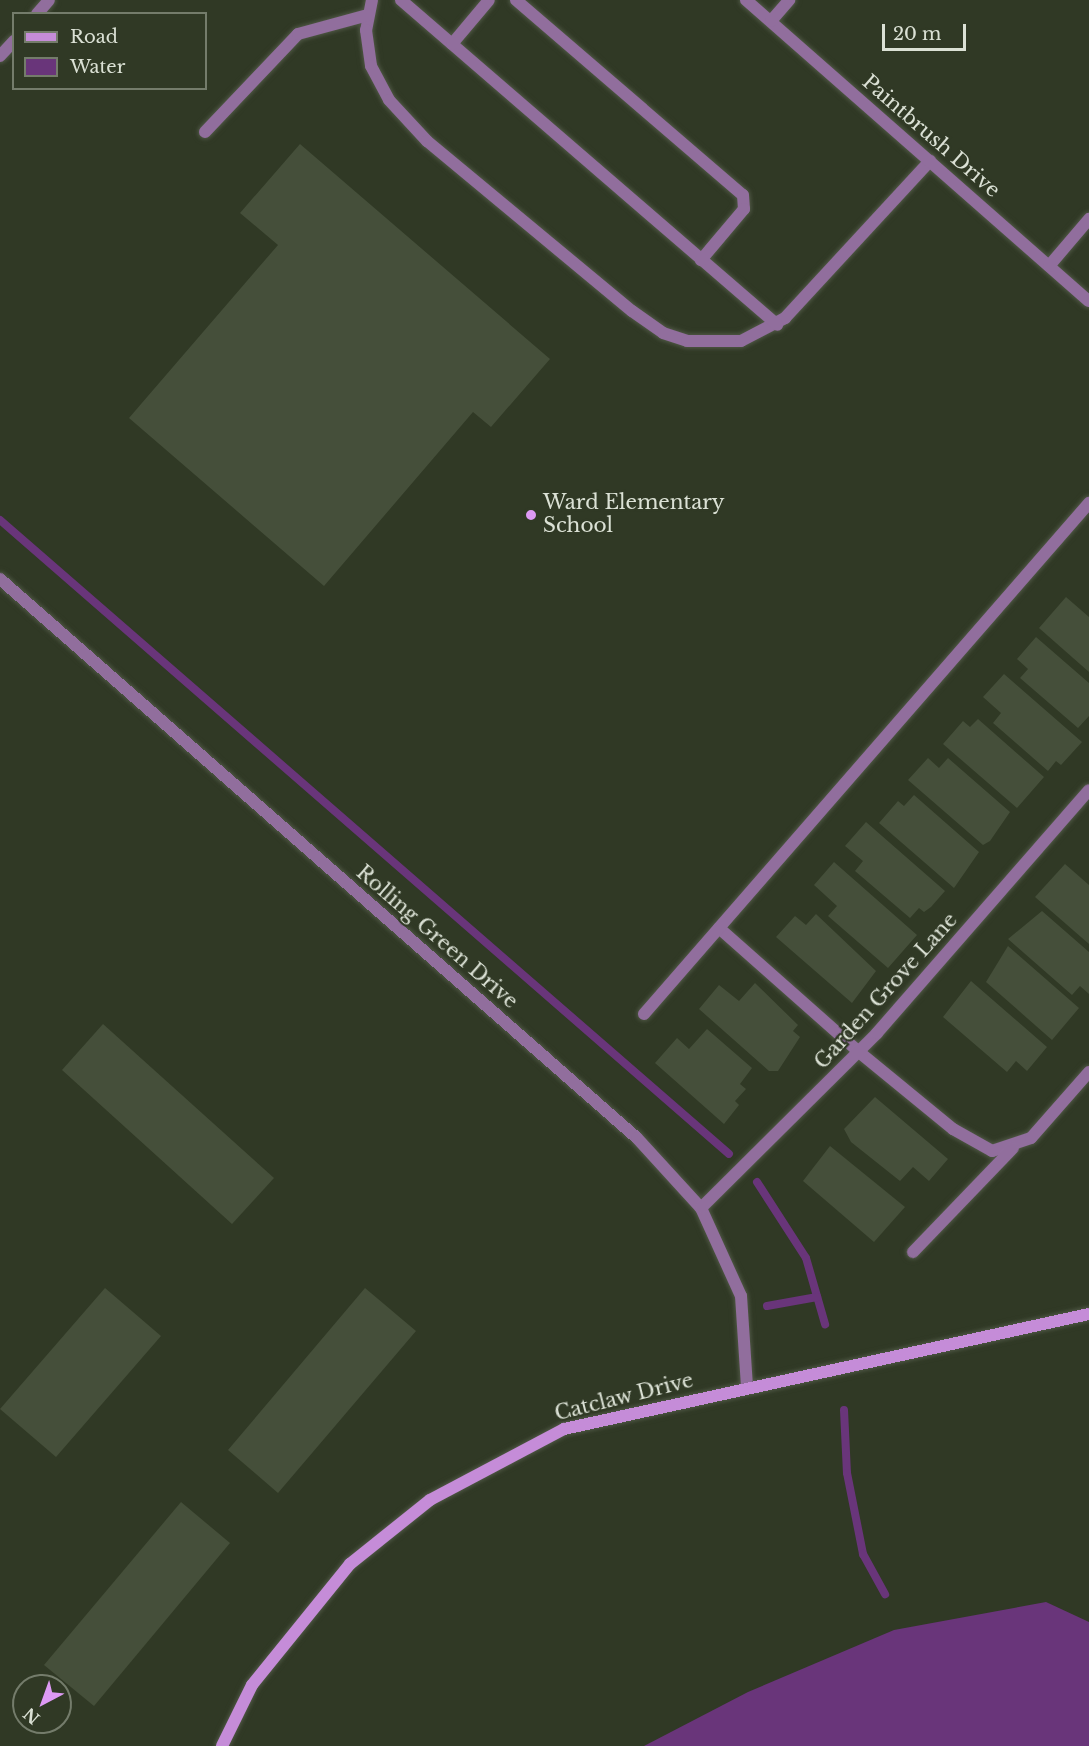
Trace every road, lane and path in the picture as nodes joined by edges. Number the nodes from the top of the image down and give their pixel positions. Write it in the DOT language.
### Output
graph roads {
  1 [pos="49,0"];
  2 [pos="372,0"];
  3 [pos="402,0"];
  4 [pos="489,0"];
  5 [pos="516,0"];
  6 [pos="746,0"];
  7 [pos="789,0"];
  8 [pos="39,12"];
  9 [pos="368,15"];
  10 [pos="771,21"];
  11 [pos="12,43"];
  12 [pos="452,44"];
  13 [pos="0,56"];
  14 [pos="205,132"];
  15 [pos="930,161"];
  16 [pos="1089,219"];
  17 [pos="702,260"];
  18 [pos="1049,266"];
  19 [pos="1089,301"];
  20 [pos="777,325"];
  21 [pos="1089,503"];
  22 [pos="0,579"];
  23 [pos="1089,790"];
  24 [pos="719,928"];
  25 [pos="644,1014"];
  26 [pos="859,1052"];
  27 [pos="1089,1072"];
  28 [pos="1013,1148"];
  29 [pos="701,1208"];
  30 [pos="913,1252"];
  31 [pos="1089,1314"];
  32 [pos="747,1386"];
  33 [pos="222,1746"];
  1 -- 8 [label="street"];
  2 -- 9 [label="street"];
  3 -- 12 [label="street"];
  4 -- 12 [label="street"];
  5 -- 17 [label="street"];
  6 -- 10 [label="street, Paintbrush Drive"];
  7 -- 10 [label="street"];
  9 -- 14 [label="street"];
  9 -- 20 [label="street"];
  10 -- 15 [label="street, Paintbrush Drive"];
  11 -- 13 [label="street"];
  12 -- 17 [label="street"];
  15 -- 18 [label="street, Paintbrush Drive"];
  15 -- 20 [label="street"];
  16 -- 18 [label="street"];
  17 -- 20 [label="street"];
  18 -- 19 [label="street, Paintbrush Drive"];
  21 -- 24 [label="street"];
  22 -- 29 [label="street, Rolling Green Drive"];
  23 -- 26 [label="street, Garden Grove Lane"];
  24 -- 25 [label="street"];
  24 -- 26 [label="street"];
  26 -- 28 [label="street"];
  26 -- 29 [label="street, Garden Grove Lane"];
  27 -- 28 [label="street"];
  28 -- 30 [label="street"];
  29 -- 32 [label="street, Rolling Green Drive"];
  31 -- 32 [label="street, Catclaw Drive"];
  32 -- 33 [label="street, Catclaw Drive"];
}
